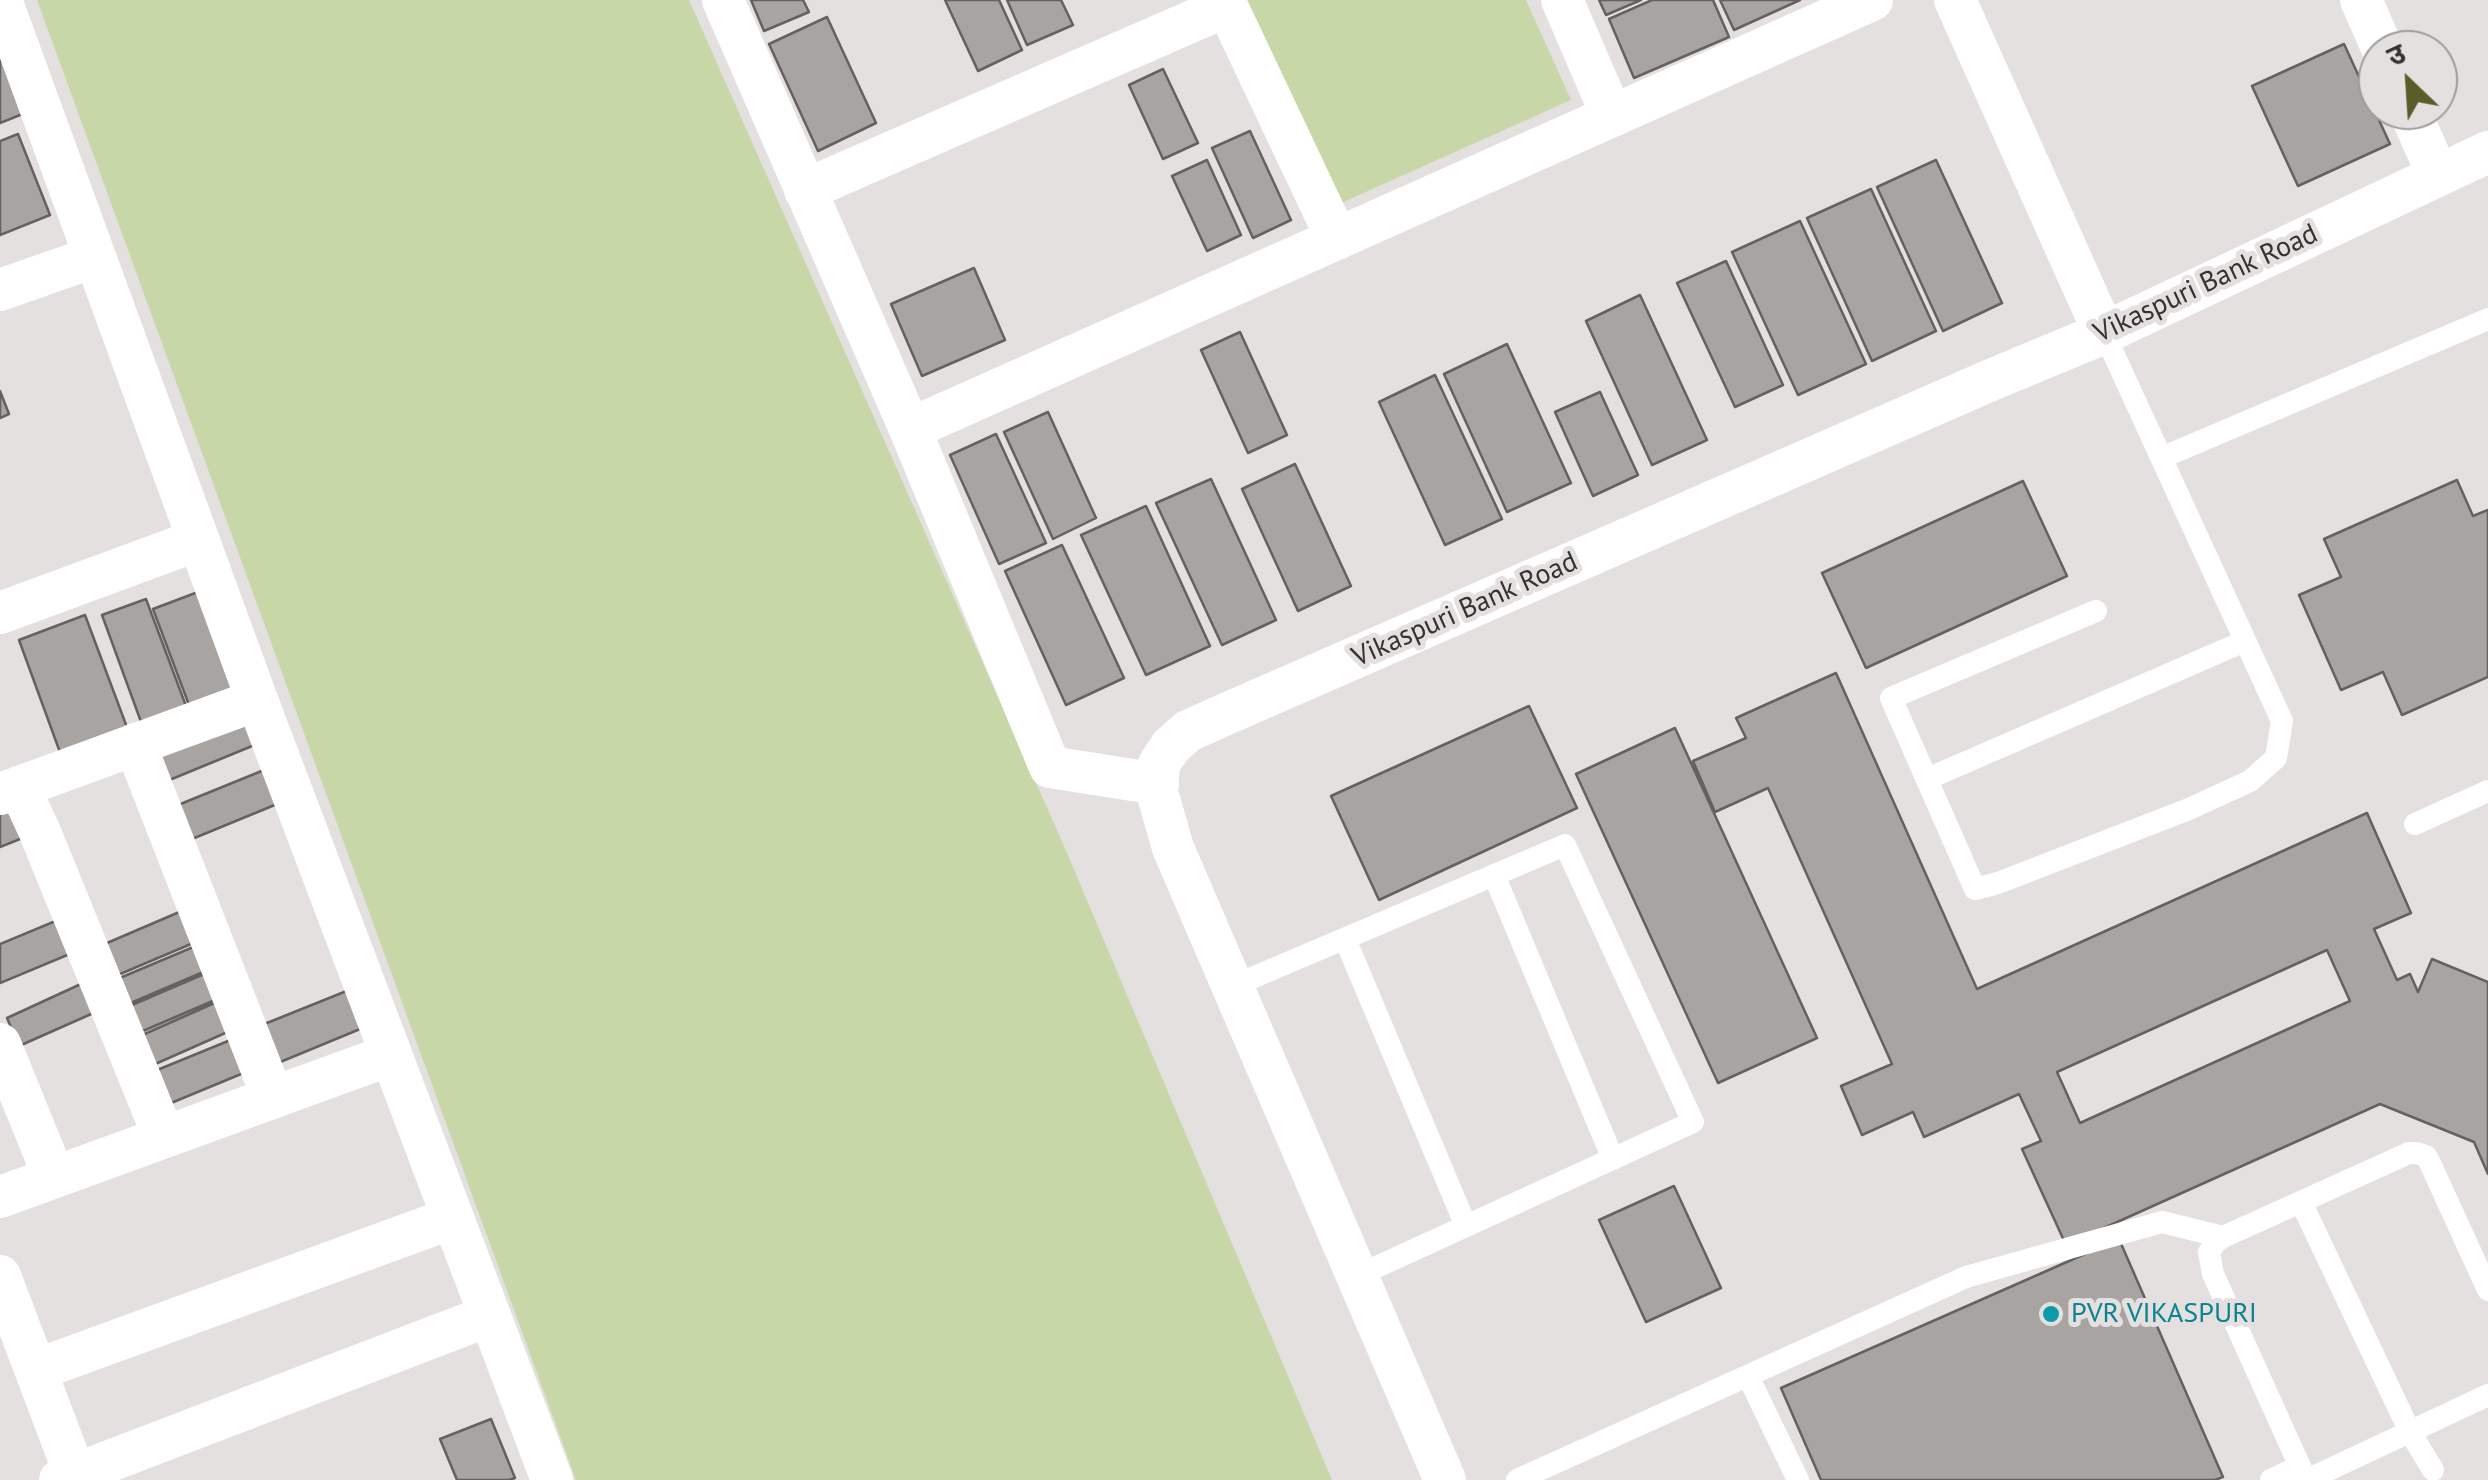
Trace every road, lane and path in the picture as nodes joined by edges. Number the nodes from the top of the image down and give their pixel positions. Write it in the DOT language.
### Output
graph roads {
  1 [pos="723,0"];
  2 [pos="1562,0"];
  3 [pos="1872,0"];
  4 [pos="1955,0"];
  5 [pos="2361,0"];
  6 [pos="1,3"];
  7 [pos="1225,3"];
  8 [pos="2374,30"];
  9 [pos="1612,116"];
  10 [pos="2418,130"];
  11 [pos="2488,152"];
  12 [pos="2438,175"];
  13 [pos="806,190"];
  14 [pos="1337,239"];
  15 [pos="94,256"];
  16 [pos="0,290"];
  17 [pos="2488,319"];
  18 [pos="2104,333"];
  19 [pos="910,429"];
  20 [pos="2161,458"];
  21 [pos="198,540"];
  22 [pos="2096,611"];
  23 [pos="0,613"];
  24 [pos="2245,641"];
  25 [pos="257,700"];
  26 [pos="136,744"];
  27 [pos="1926,779"];
  28 [pos="1158,784"];
  29 [pos="10,790"];
  30 [pos="2488,791"];
  31 [pos="2416,824"];
  32 [pos="1494,875"];
  33 [pos="1345,938"];
  34 [pos="1233,986"];
  35 [pos="0,1044"];
  36 [pos="390,1055"];
  37 [pos="272,1098"];
  38 [pos="164,1137"];
  39 [pos="1612,1159"];
  40 [pos="54,1178"];
  41 [pos="0,1197"];
  42 [pos="2301,1202"];
  43 [pos="452,1218"];
  44 [pos="1466,1226"];
  45 [pos="2223,1237"];
  46 [pos="0,1276"];
  47 [pos="1358,1276"];
  48 [pos="2488,1290"];
  49 [pos="488,1316"];
  50 [pos="8,1324"];
  51 [pos="36,1370"];
  52 [pos="1748,1376"];
  53 [pos="2488,1396"];
  54 [pos="2410,1432"];
  55 [pos="2433,1470"];
  56 [pos="2304,1475"];
  57 [pos="71,1478"];
  58 [pos="552,1480"];
  59 [pos="1445,1480"];
  60 [pos="1517,1480"];
  61 [pos="1798,1480"];
  62 [pos="2270,1480"];
  1 -- 13 [label="street"];
  2 -- 9 [label="street"];
  3 -- 9 [label="street"];
  4 -- 18 [label="street"];
  5 -- 8 [label="street"];
  6 -- 15 [label="street"];
  7 -- 13 [label="street"];
  7 -- 14 [label="street"];
  9 -- 14 [label="street"];
  10 -- 12 [label="street"];
  11 -- 12 [label="street, Vikaspuri Bank Road"];
  12 -- 18 [label="street, Vikaspuri Bank Road"];
  13 -- 19 [label="street"];
  14 -- 19 [label="street"];
  15 -- 16 [label="street"];
  15 -- 21 [label="street"];
  17 -- 20 [label="lane"];
  18 -- 20 [label="lane"];
  18 -- 28 [label="street, Vikaspuri Bank Road"];
  19 -- 28 [label="street"];
  20 -- 24 [label="lane"];
  21 -- 23 [label="street"];
  21 -- 25 [label="street"];
  22 -- 27 [label="lane"];
  24 -- 27 [label="lane"];
  24 -- 27 [label="lane"];
  25 -- 26 [label="street"];
  25 -- 36 [label="street"];
  26 -- 29 [label="street"];
  26 -- 37 [label="street"];
  28 -- 34 [label="street"];
  29 -- 38 [label="street"];
  30 -- 31 [label="lane"];
  32 -- 33 [label="lane"];
  32 -- 39 [label="lane"];
  32 -- 39 [label="lane"];
  33 -- 34 [label="lane"];
  33 -- 44 [label="lane"];
  34 -- 47 [label="street"];
  35 -- 40 [label="street"];
  36 -- 37 [label="street"];
  36 -- 43 [label="street"];
  37 -- 38 [label="street"];
  38 -- 40 [label="street"];
  39 -- 44 [label="lane"];
  40 -- 41 [label="street"];
  42 -- 45 [label="lane"];
  42 -- 48 [label="lane"];
  42 -- 54 [label="lane"];
  43 -- 49 [label="street"];
  43 -- 51 [label="street"];
  44 -- 47 [label="lane"];
  45 -- 52 [label="lane"];
  45 -- 56 [label="lane"];
  46 -- 50 [label="street"];
  47 -- 59 [label="street"];
  49 -- 57 [label="street"];
  49 -- 58 [label="street"];
  50 -- 51 [label="street"];
  51 -- 57 [label="street"];
  52 -- 60 [label="lane"];
  52 -- 61 [label="lane"];
  53 -- 54 [label="lane"];
  54 -- 55 [label="lane"];
  54 -- 56 [label="lane"];
  56 -- 62 [label="lane"];
}
